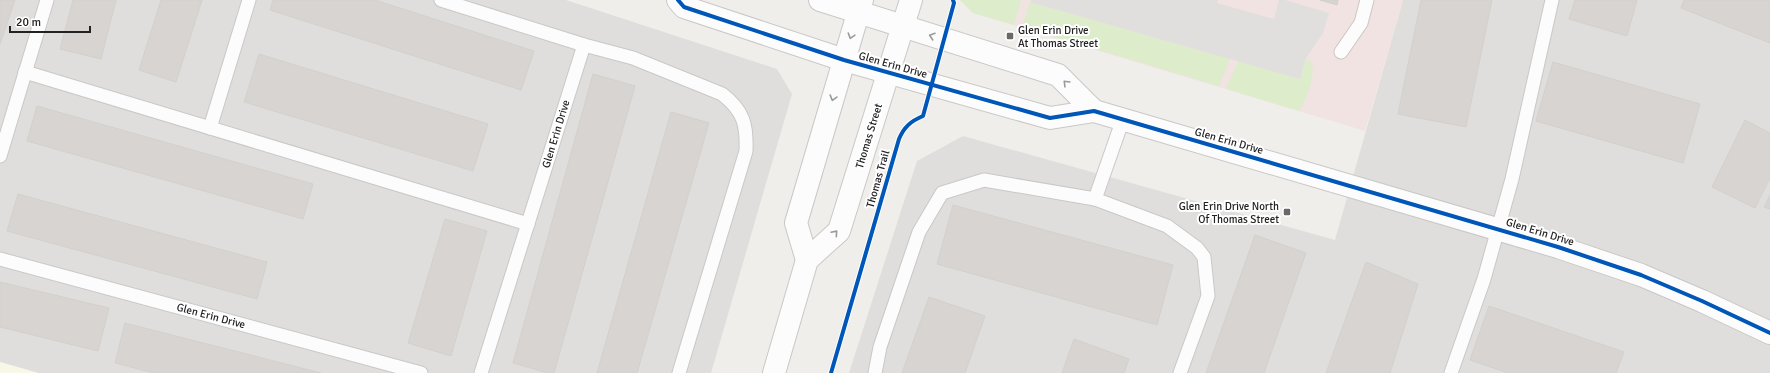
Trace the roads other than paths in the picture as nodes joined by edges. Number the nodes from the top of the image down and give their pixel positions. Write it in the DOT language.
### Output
graph roads {
  1 [pos="47,0"];
  2 [pos="249,0"];
  3 [pos="441,0"];
  4 [pos="678,0"];
  5 [pos="820,0"];
  6 [pos="911,0"];
  7 [pos="1367,0"];
  8 [pos="1552,0"];
  9 [pos="860,6"];
  10 [pos="903,26"];
  11 [pos="584,45"];
  12 [pos="1341,52"];
  13 [pos="844,60"];
  14 [pos="25,72"];
  15 [pos="888,73"];
  16 [pos="1094,111"];
  17 [pos="1123,119"];
  18 [pos="210,128"];
  19 [pos="0,156"];
  20 [pos="1095,199"];
  21 [pos="528,224"];
  22 [pos="1498,229"];
  23 [pos="0,259"];
  24 [pos="807,260"];
  25 [pos="1770,333"];
  26 [pos="421,373"];
  27 [pos="481,373"];
  28 [pos="679,373"];
  29 [pos="774,373"];
  30 [pos="875,373"];
  31 [pos="1180,373"];
  32 [pos="1451,373"];
  1 -- 14 [label="lane"];
  2 -- 18 [label="lane"];
  3 -- 11 [label="lane"];
  4 -- 13 [label="street, Glen Erin Drive"];
  5 -- 9 [label="street, Glen Erin Drive"];
  6 -- 10 [label="street, Thomas Street"];
  7 -- 12 [label="lane"];
  8 -- 22 [label="lane"];
  9 -- 10 [label="street, Glen Erin Drive"];
  9 -- 13 [label="street, one-way"];
  10 -- 15 [label="street, Thomas Street"];
  16 -- 10 [label="street, Glen Erin Drive, one-way"];
  11 -- 21 [label="lane, Glen Erin Drive"];
  11 -- 28 [label="lane"];
  13 -- 15 [label="street, Glen Erin Drive"];
  13 -- 24 [label="street, one-way"];
  14 -- 18 [label="lane"];
  14 -- 19 [label="lane"];
  15 -- 16 [label="street, Glen Erin Drive"];
  24 -- 15 [label="street, Thomas Street, one-way"];
  16 -- 17 [label="street, Glen Erin Drive"];
  17 -- 20 [label="lane"];
  17 -- 22 [label="street, Glen Erin Drive"];
  18 -- 21 [label="lane"];
  20 -- 30 [label="lane"];
  20 -- 31 [label="lane"];
  21 -- 27 [label="lane, Glen Erin Drive"];
  22 -- 25 [label="street, Glen Erin Drive"];
  22 -- 32 [label="lane, Glen Erin Drive"];
  23 -- 26 [label="lane, Glen Erin Drive"];
  24 -- 29 [label="street"];
}
